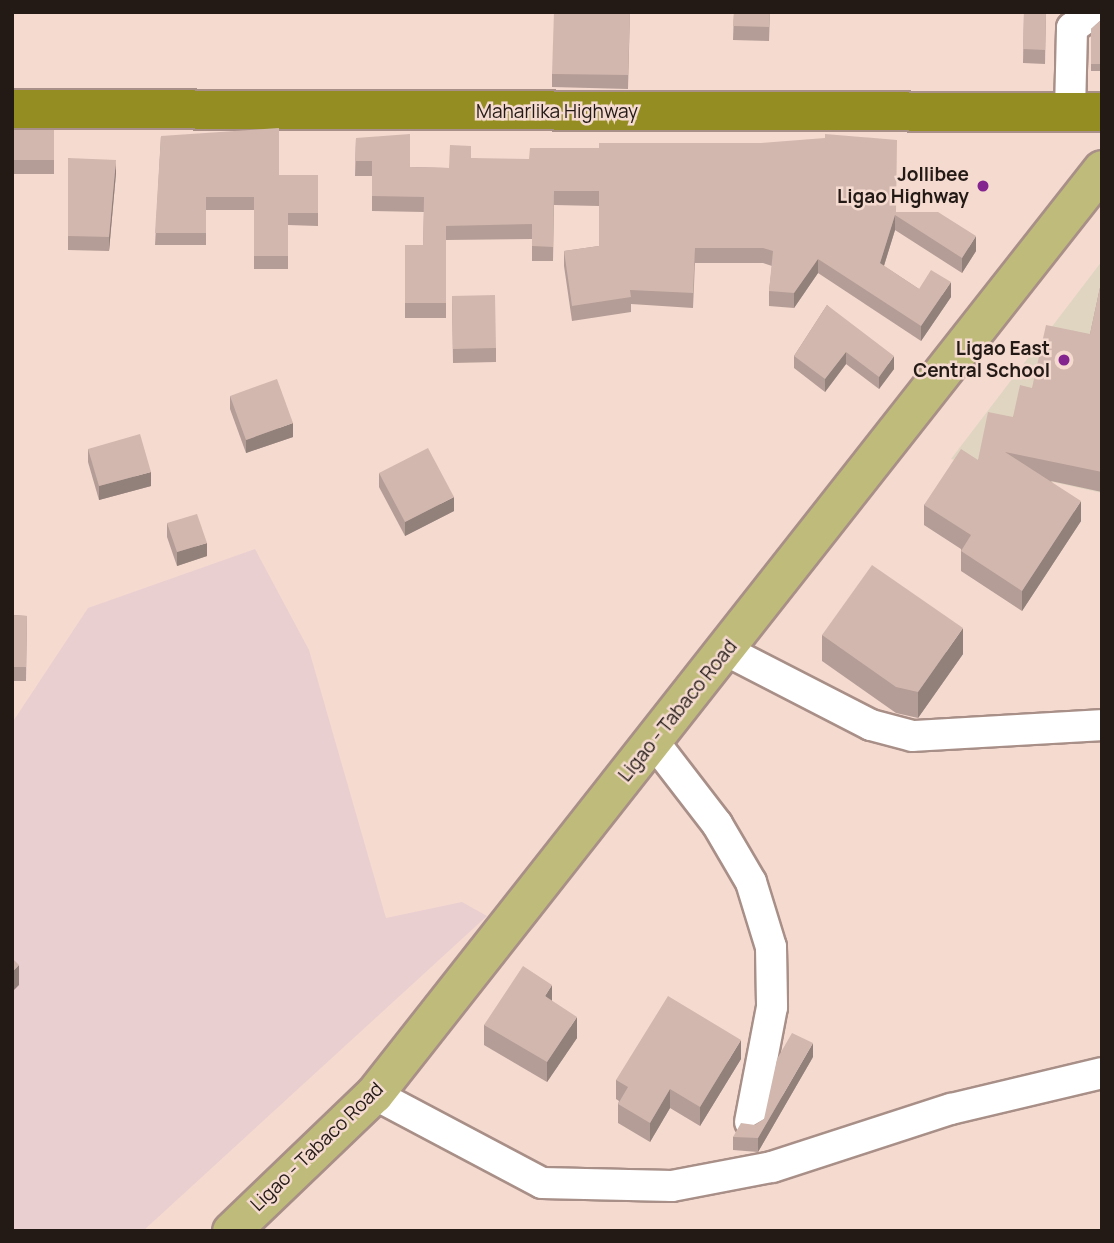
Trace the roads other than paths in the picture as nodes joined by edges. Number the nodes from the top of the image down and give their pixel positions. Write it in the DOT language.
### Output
graph roads {
  1 [pos="1094,12"];
  2 [pos="12,109"];
  3 [pos="1086,111"];
  4 [pos="1102,169"];
  5 [pos="727,651"];
  6 [pos="1102,725"];
  7 [pos="653,741"];
  8 [pos="1102,1073"];
  9 [pos="374,1094"];
  10 [pos="750,1122"];
  11 [pos="231,1231"];
  1 -- 3 [label="street"];
  2 -- 3 [label="highway, Maharlika Highway"];
  4 -- 5 [label="main road, Ligao - Tabaco Road"];
  5 -- 6 [label="street"];
  5 -- 7 [label="main road, Ligao - Tabaco Road"];
  7 -- 9 [label="main road, Ligao - Tabaco Road"];
  7 -- 10 [label="street"];
  8 -- 9 [label="street"];
  9 -- 11 [label="main road, Ligao - Tabaco Road"];
}
